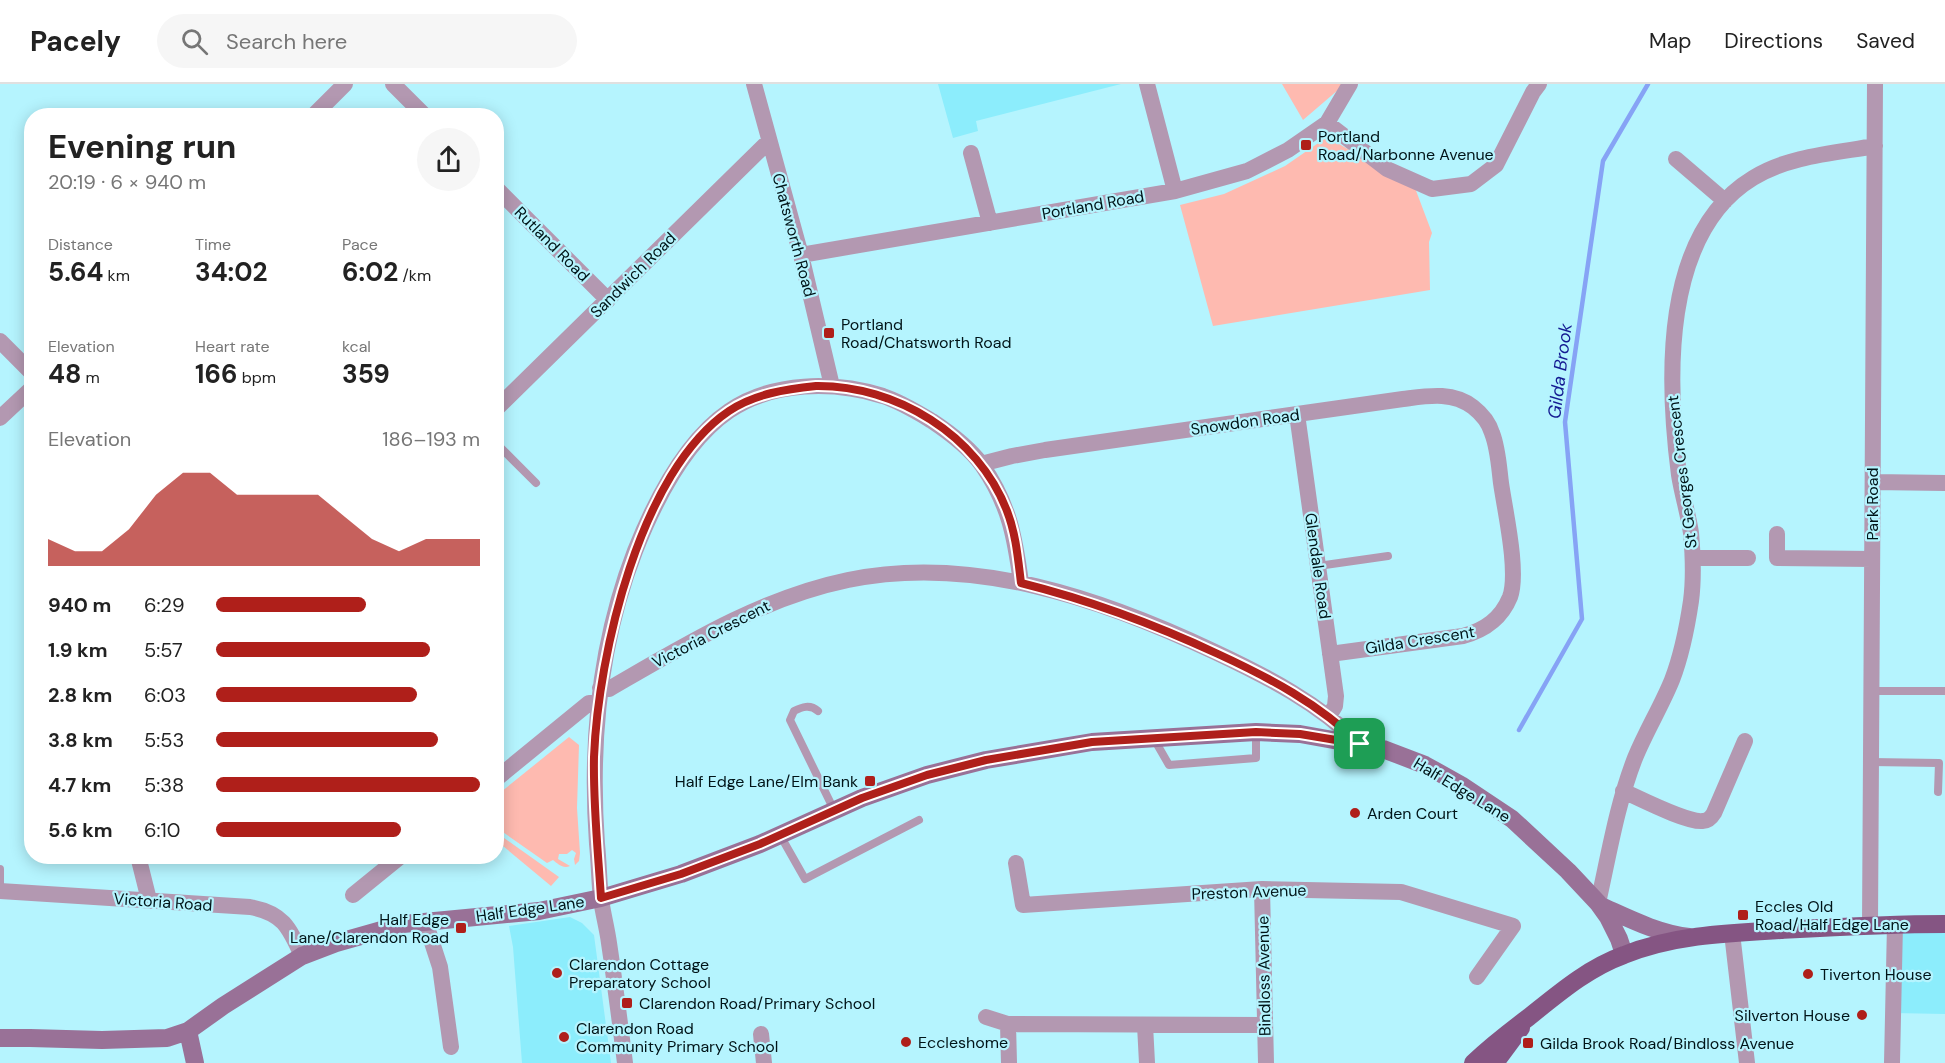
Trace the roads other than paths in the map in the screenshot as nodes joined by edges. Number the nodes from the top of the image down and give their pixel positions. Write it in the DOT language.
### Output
graph roads {
  1 [pos="345,84"];
  2 [pos="393,84"];
  3 [pos="754,84"];
  4 [pos="1147,84"];
  5 [pos="1350,84"];
  6 [pos="1539,84"];
  7 [pos="1875,84"];
  8 [pos="320,108"];
  9 [pos="416,108"];
  10 [pos="1327,123"];
  11 [pos="769,141"];
  12 [pos="1875,146"];
  13 [pos="971,153"];
  14 [pos="1676,159"];
  15 [pos="1175,191"];
  16 [pos="504,196"];
  17 [pos="1725,201"];
  18 [pos="990,223"];
  19 [pos="801,255"];
  20 [pos="608,300"];
  21 [pos="0,341"];
  22 [pos="24,365"];
  23 [pos="831,386"];
  24 [pos="24,396"];
  25 [pos="504,401"];
  26 [pos="1297,414"];
  27 [pos="0,418"];
  28 [pos="1493,435"];
  29 [pos="504,451"];
  30 [pos="981,464"];
  31 [pos="1873,482"];
  32 [pos="536,483"];
  33 [pos="1945,483"];
  34 [pos="1778,534"];
  35 [pos="1388,556"];
  36 [pos="1693,558"];
  37 [pos="1748,558"];
  38 [pos="1872,559"];
  39 [pos="1318,566"];
  40 [pos="1021,583"];
  41 [pos="1330,654"];
  42 [pos="1871,690"];
  43 [pos="1945,691"];
  44 [pos="600,696"];
  45 [pos="818,711"];
  46 [pos="1329,716"];
  47 [pos="1256,732"];
  48 [pos="1153,738"];
  49 [pos="1745,741"];
  50 [pos="1360,744"];
  51 [pos="1871,762"];
  52 [pos="504,772"];
  53 [pos="1623,791"];
  54 [pos="1938,792"];
  55 [pos="835,810"];
  56 [pos="919,820"];
  57 [pos="780,835"];
  58 [pos="1016,863"];
  59 [pos="140,864"];
  60 [pos="391,864"];
  61 [pos="0,869"];
  62 [pos="1262,889"];
  63 [pos="0,891"];
  64 [pos="354,895"];
  65 [pos="601,898"];
  66 [pos="148,900"];
  67 [pos="1599,905"];
  68 [pos="425,921"];
  69 [pos="1895,924"];
  70 [pos="1945,924"];
  71 [pos="1870,925"];
  72 [pos="1732,933"];
  73 [pos="1692,938"];
  74 [pos="1624,954"];
  75 [pos="302,956"];
  76 [pos="1477,977"];
  77 [pos="986,1017"];
  78 [pos="1529,1017"];
  79 [pos="1008,1024"];
  80 [pos="1145,1025"];
  81 [pos="1264,1025"];
  82 [pos="188,1031"];
  83 [pos="761,1034"];
  84 [pos="0,1038"];
  85 [pos="451,1047"];
  86 [pos="195,1063"];
  87 [pos="626,1063"];
  88 [pos="764,1063"];
  89 [pos="1009,1063"];
  90 [pos="1147,1063"];
  91 [pos="1266,1063"];
  92 [pos="1473,1063"];
  93 [pos="1495,1063"];
  94 [pos="1747,1063"];
  95 [pos="1892,1063"];
  1 -- 8 [label="street"];
  2 -- 9 [label="street"];
  3 -- 11 [label="street, Chatsworth Road"];
  4 -- 15 [label="street"];
  5 -- 10 [label="street, Portland Road"];
  6 -- 10 [label="street"];
  7 -- 12 [label="street, Park Road"];
  10 -- 15 [label="street, Portland Road"];
  11 -- 19 [label="street, Chatsworth Road"];
  11 -- 20 [label="street, Sandwich Road"];
  12 -- 17 [label="street, St Georges Crescent"];
  12 -- 31 [label="street, Park Road"];
  13 -- 18 [label="street"];
  14 -- 17 [label="street"];
  15 -- 18 [label="street, Portland Road"];
  16 -- 20 [label="street, Rutland Road"];
  17 -- 36 [label="street, St Georges Crescent"];
  18 -- 19 [label="street, Portland Road"];
  19 -- 23 [label="street, Chatsworth Road"];
  20 -- 25 [label="street, Sandwich Road"];
  21 -- 22 [label="street"];
  23 -- 30 [label="street"];
  23 -- 44 [label="street"];
  24 -- 27 [label="street"];
  26 -- 28 [label="street, Snowdon Road"];
  26 -- 30 [label="street, Snowdon Road"];
  26 -- 39 [label="street, Glendale Road"];
  28 -- 41 [label="street, Gilda Crescent"];
  29 -- 32 [label="lane"];
  30 -- 40 [label="street"];
  31 -- 33 [label="street"];
  31 -- 38 [label="street, Park Road"];
  34 -- 38 [label="street"];
  35 -- 39 [label="lane"];
  36 -- 37 [label="street"];
  36 -- 53 [label="street, St Georges Crescent"];
  38 -- 42 [label="street, Park Road"];
  39 -- 41 [label="street, Glendale Road"];
  40 -- 44 [label="street, Victoria Crescent"];
  40 -- 46 [label="street, Victoria Crescent"];
  41 -- 46 [label="street, Glendale Road"];
  42 -- 43 [label="lane"];
  42 -- 51 [label="street, Park Road"];
  44 -- 52 [label="street, Victoria Crescent"];
  44 -- 65 [label="street"];
  45 -- 55 [label="lane"];
  46 -- 50 [label="street, Victoria Crescent"];
  47 -- 48 [label="main road, Half Edge Lane"];
  47 -- 48 [label="lane"];
  47 -- 50 [label="main road, Half Edge Lane"];
  48 -- 55 [label="main road, Half Edge Lane"];
  49 -- 53 [label="street"];
  50 -- 67 [label="main road, Half Edge Lane"];
  51 -- 54 [label="lane"];
  51 -- 71 [label="street, Park Road"];
  53 -- 67 [label="street, St Georges Crescent"];
  55 -- 57 [label="main road, Half Edge Lane"];
  56 -- 57 [label="lane"];
  57 -- 65 [label="main road, Half Edge Lane"];
  58 -- 62 [label="street, Preston Avenue"];
  59 -- 66 [label="street"];
  60 -- 64 [label="street"];
  61 -- 63 [label="lane"];
  62 -- 76 [label="street, Preston Avenue"];
  62 -- 81 [label="street, Bindloss Avenue"];
  63 -- 66 [label="street, Victoria Road"];
  65 -- 68 [label="main road, Half Edge Lane"];
  65 -- 87 [label="street"];
  66 -- 75 [label="street, Victoria Road"];
  67 -- 73 [label="main road"];
  67 -- 74 [label="main road, Half Edge Lane"];
  68 -- 75 [label="main road, Half Edge Lane"];
  68 -- 85 [label="street"];
  69 -- 70 [label="main road"];
  69 -- 71 [label="main road"];
  69 -- 95 [label="street"];
  71 -- 72 [label="main road"];
  72 -- 73 [label="main road"];
  72 -- 94 [label="street"];
  73 -- 74 [label="main road"];
  74 -- 78 [label="main road"];
  75 -- 82 [label="main road, Half Edge Lane"];
  77 -- 79 [label="street"];
  78 -- 92 [label="main road"];
  78 -- 93 [label="main road"];
  79 -- 80 [label="street"];
  79 -- 89 [label="street"];
  80 -- 81 [label="street"];
  80 -- 90 [label="street"];
  81 -- 91 [label="street, Bindloss Avenue"];
  82 -- 84 [label="main road, Half Edge Lane"];
  82 -- 86 [label="main road"];
  83 -- 88 [label="street"];
}
